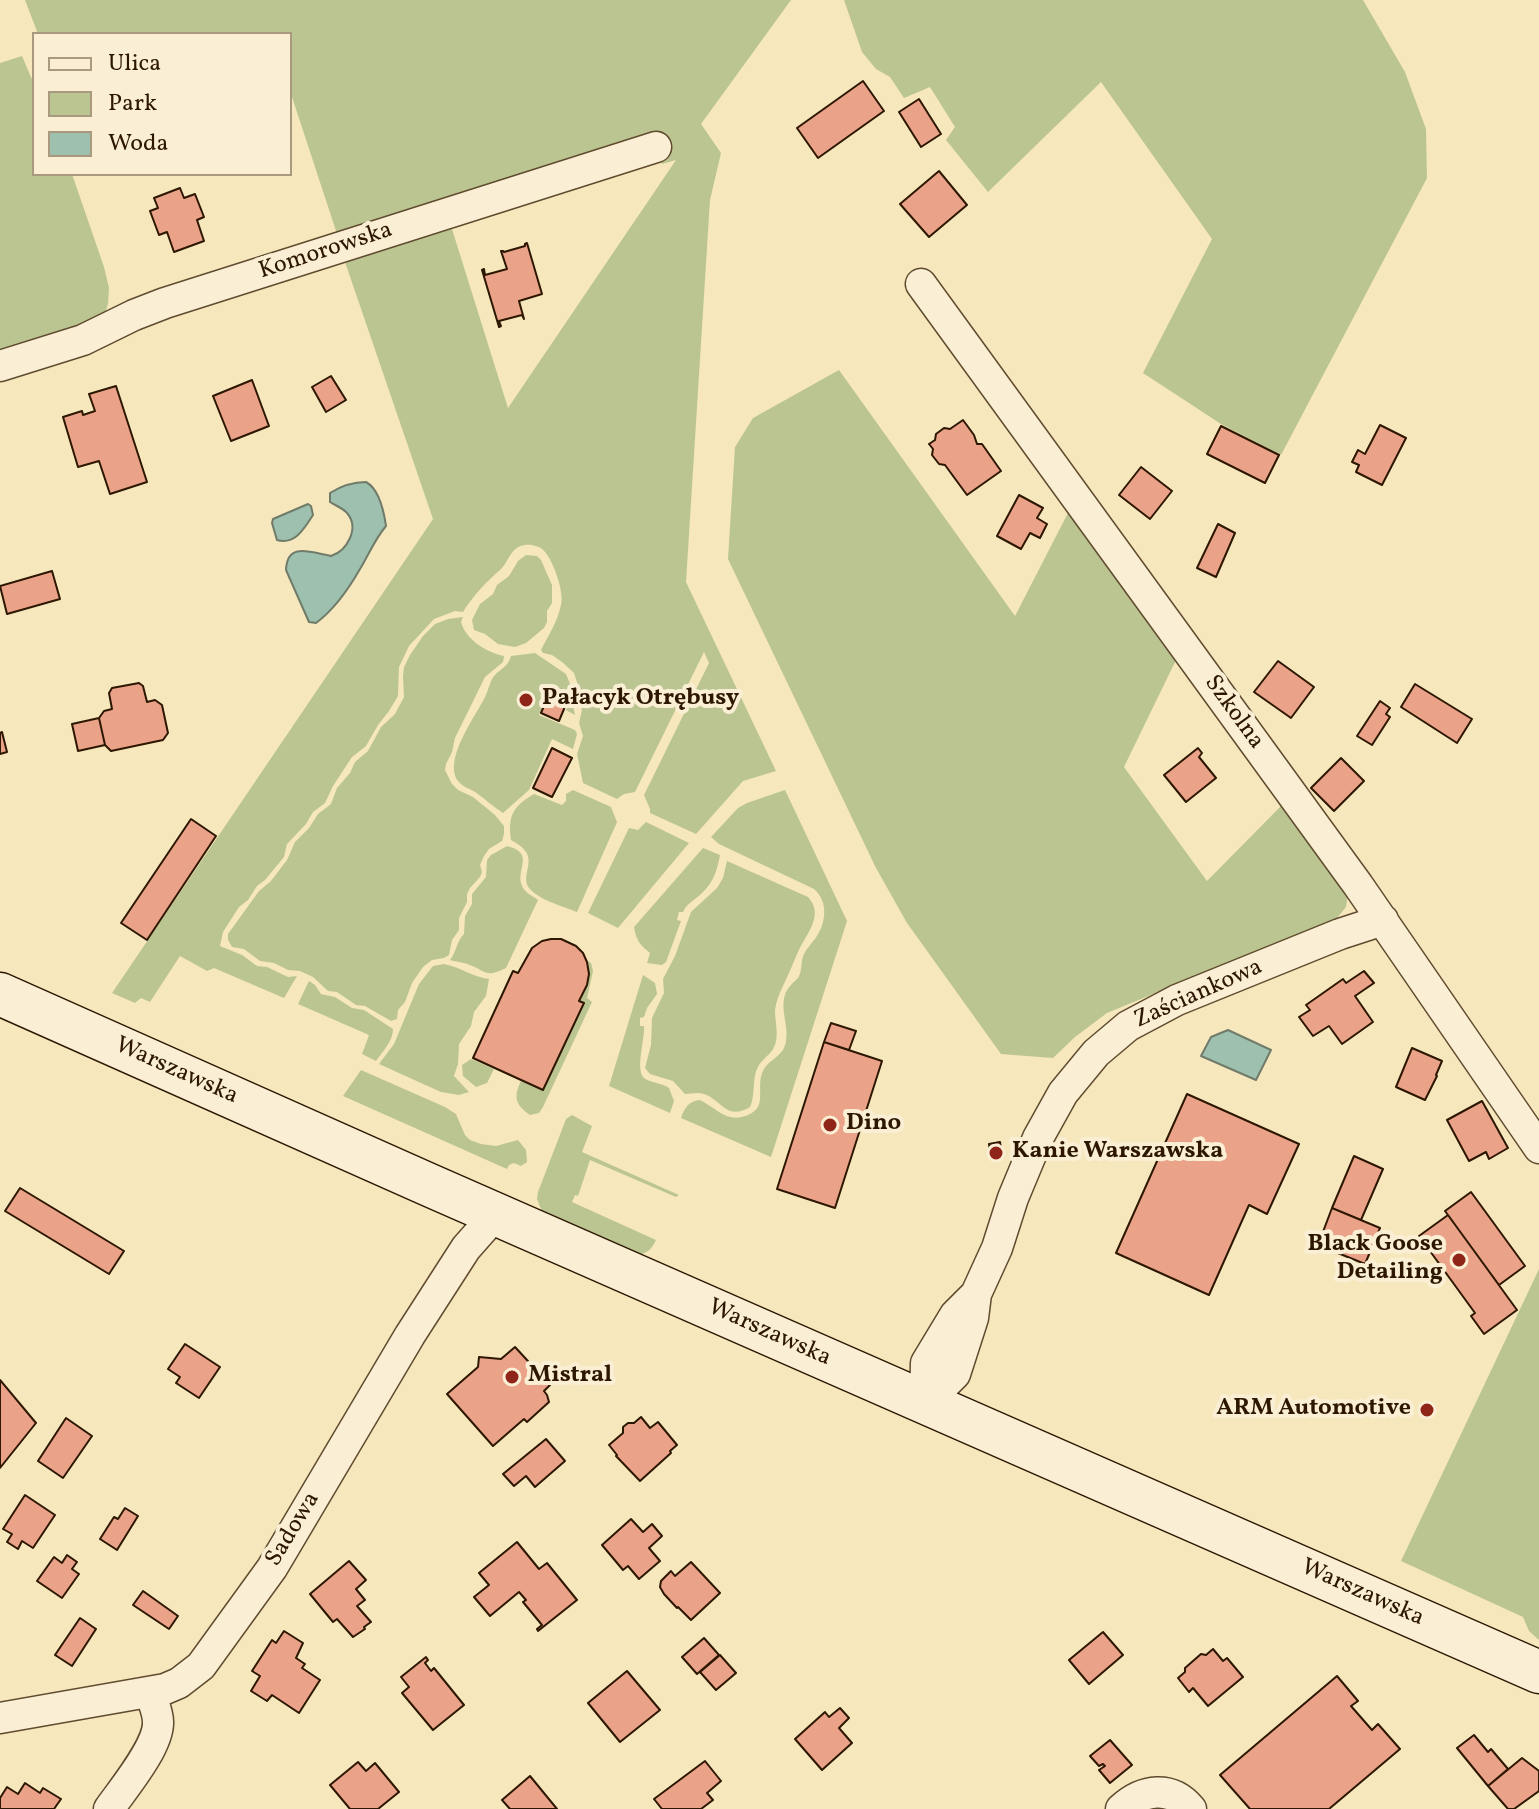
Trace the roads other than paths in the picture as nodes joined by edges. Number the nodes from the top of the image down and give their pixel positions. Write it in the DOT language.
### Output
graph roads {
  1 [pos="656,147"];
  2 [pos="921,284"];
  3 [pos="0,366"];
  4 [pos="1383,920"];
  5 [pos="0,994"];
  6 [pos="1539,1148"];
  7 [pos="496,1214"];
  8 [pos="925,1404"];
  9 [pos="1539,1672"];
  10 [pos="150,1692"];
  11 [pos="0,1718"];
  12 [pos="109,1809"];
  13 [pos="1121,1809"];
  14 [pos="1191,1809"];
  1 -- 3 [label="street, Komorowska"];
  2 -- 4 [label="street, Szkolna"];
  4 -- 6 [label="street, Szkolna"];
  4 -- 8 [label="street, Zaściankowa"];
  5 -- 7 [label="main road, Warszawska"];
  7 -- 8 [label="main road, Warszawska"];
  7 -- 10 [label="street, Sadowa"];
  8 -- 9 [label="main road, Warszawska"];
  10 -- 11 [label="street, Sadowa"];
  10 -- 12 [label="street"];
  13 -- 14 [label="street"];
}
